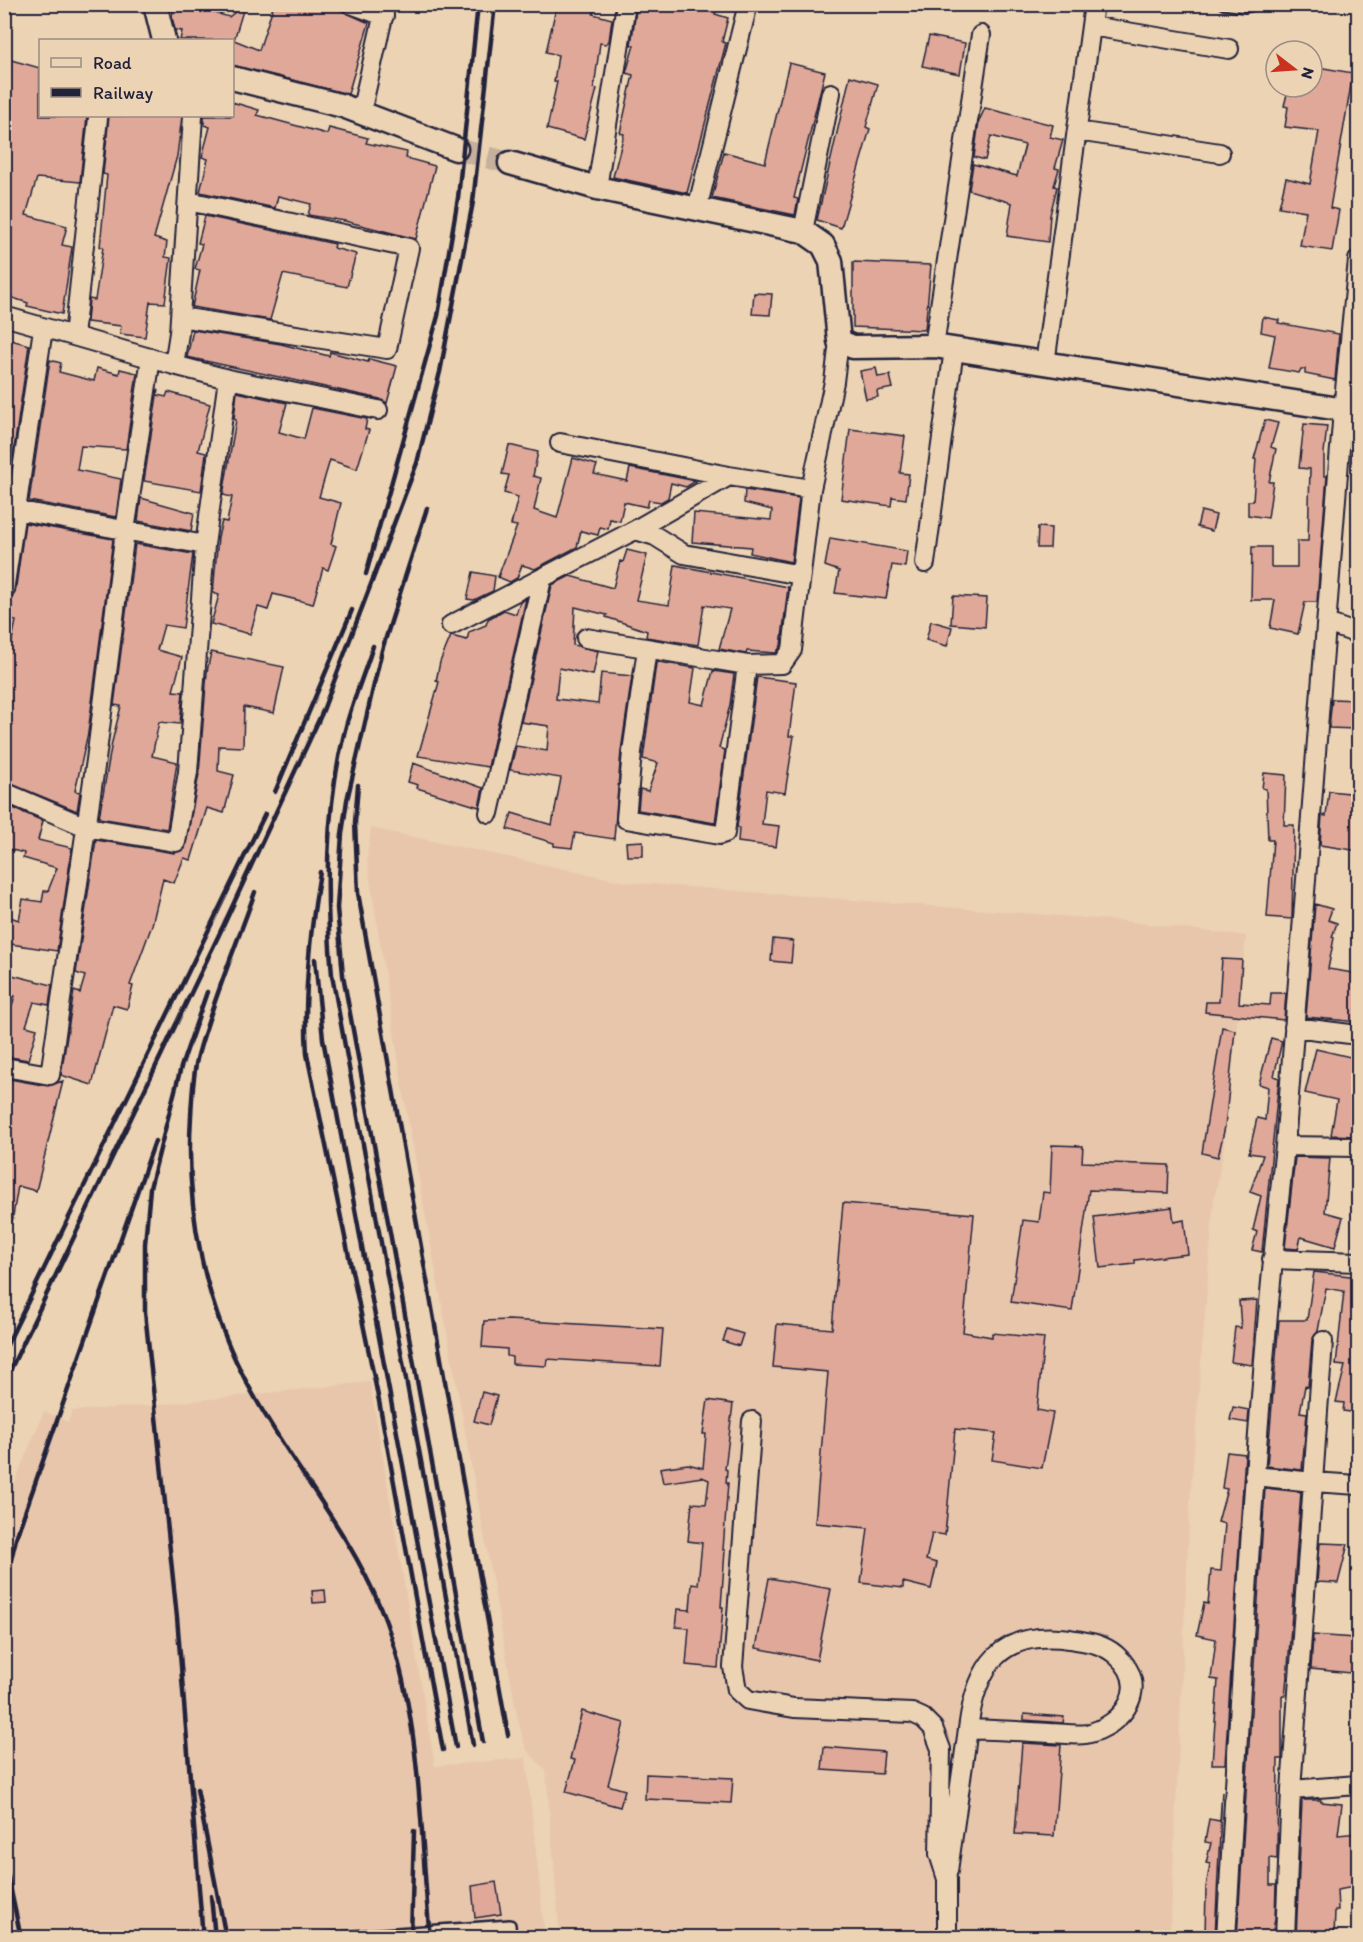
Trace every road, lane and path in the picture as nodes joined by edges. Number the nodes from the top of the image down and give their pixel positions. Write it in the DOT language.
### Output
graph roads {
  1 [pos="155,4"];
  2 [pos="351,4"];
  3 [pos="626,4"];
  4 [pos="748,4"];
  5 [pos="1094,4"];
  6 [pos="1224,4"];
  7 [pos="1258,4"];
  8 [pos="385,10"];
  9 [pos="1091,26"];
  10 [pos="981,35"];
  11 [pos="164,39"];
  12 [pos="1229,49"];
  13 [pos="234,79"];
  14 [pos="831,93"];
  15 [pos="361,112"];
  16 [pos="193,117"];
  17 [pos="98,118"];
  18 [pos="1077,130"];
  19 [pos="456,149"];
  20 [pos="1220,153"];
  21 [pos="510,163"];
  22 [pos="597,188"];
  23 [pos="189,201"];
  24 [pos="697,209"];
  25 [pos="803,231"];
  26 [pos="1359,260"];
  27 [pos="4,316"];
  28 [pos="180,317"];
  29 [pos="44,328"];
  30 [pos="74,336"];
  31 [pos="839,341"];
  32 [pos="944,348"];
  33 [pos="151,358"];
  34 [pos="1045,364"];
  35 [pos="174,365"];
  36 [pos="228,379"];
  37 [pos="378,410"];
  38 [pos="1351,411"];
  39 [pos="560,443"];
  40 [pos="729,476"];
  41 [pos="811,489"];
  42 [pos="10,509"];
  43 [pos="635,530"];
  44 [pos="125,531"];
  45 [pos="205,545"];
  46 [pos="925,563"];
  47 [pos="801,575"];
  48 [pos="542,579"];
  49 [pos="4,591"];
  50 [pos="1327,623"];
  51 [pos="451,625"];
  52 [pos="1359,634"];
  53 [pos="586,638"];
  54 [pos="647,649"];
  55 [pos="747,665"];
  56 [pos="4,792"];
  57 [pos="489,813"];
  58 [pos="86,826"];
  59 [pos="1294,1027"];
  60 [pos="1359,1035"];
  61 [pos="4,1066"];
  62 [pos="1285,1146"];
  63 [pos="1359,1147"];
  64 [pos="1272,1259"];
  65 [pos="1359,1262"];
  66 [pos="1323,1341"];
  67 [pos="752,1421"];
  68 [pos="1254,1476"];
  69 [pos="1313,1482"];
  70 [pos="1359,1485"];
  71 [pos="968,1729"];
  72 [pos="1359,1785"];
  73 [pos="1291,1790"];
  74 [pos="947,1879"];
  75 [pos="326,1938"];
  76 [pos="511,1938"];
  77 [pos="947,1938"];
  78 [pos="1226,1938"];
  79 [pos="1285,1938"];
  1 -- 11 [label="street"];
  2 -- 8 [label="street"];
  3 -- 22 [label="street"];
  4 -- 24 [label="street"];
  5 -- 9 [label="street"];
  6 -- 7 [label="lane"];
  8 -- 15 [label="street"];
  9 -- 12 [label="street"];
  9 -- 18 [label="street"];
  10 -- 32 [label="street"];
  13 -- 15 [label="street"];
  14 -- 25 [label="street"];
  15 -- 19 [label="street"];
  16 -- 23 [label="street"];
  17 -- 30 [label="street"];
  18 -- 20 [label="street"];
  18 -- 34 [label="street"];
  21 -- 22 [label="street"];
  22 -- 24 [label="street"];
  23 -- 28 [label="street"];
  23 -- 28 [label="street"];
  24 -- 25 [label="street"];
  25 -- 31 [label="street"];
  26 -- 38 [label="street"];
  27 -- 29 [label="street"];
  28 -- 35 [label="street"];
  29 -- 30 [label="street"];
  29 -- 42 [label="street"];
  30 -- 33 [label="street"];
  31 -- 32 [label="street"];
  31 -- 41 [label="street"];
  32 -- 34 [label="street"];
  32 -- 46 [label="street"];
  33 -- 35 [label="street"];
  33 -- 44 [label="street"];
  34 -- 38 [label="street"];
  35 -- 36 [label="street"];
  36 -- 37 [label="street"];
  36 -- 45 [label="street"];
  38 -- 50 [label="street"];
  39 -- 40 [label="street"];
  40 -- 41 [label="street"];
  40 -- 43 [label="street"];
  41 -- 47 [label="street"];
  42 -- 44 [label="street"];
  42 -- 49 [label="street"];
  43 -- 47 [label="street"];
  43 -- 48 [label="street"];
  44 -- 45 [label="street"];
  44 -- 58 [label="street"];
  45 -- 58 [label="street"];
  47 -- 55 [label="street"];
  48 -- 51 [label="street"];
  48 -- 57 [label="street"];
  50 -- 52 [label="street"];
  50 -- 59 [label="street"];
  53 -- 54 [label="street"];
  54 -- 55 [label="street"];
  54 -- 55 [label="street"];
  56 -- 58 [label="street"];
  58 -- 61 [label="street"];
  59 -- 60 [label="street"];
  59 -- 62 [label="street"];
  62 -- 63 [label="street"];
  62 -- 64 [label="street"];
  64 -- 65 [label="street"];
  64 -- 68 [label="street"];
  66 -- 69 [label="street"];
  67 -- 74 [label="street"];
  68 -- 69 [label="street"];
  68 -- 78 [label="street"];
  69 -- 70 [label="street"];
  69 -- 73 [label="street"];
  71 -- 71 [label="street"];
  71 -- 74 [label="street"];
  72 -- 73 [label="street"];
  73 -- 79 [label="street"];
  74 -- 77 [label="street"];
  75 -- 76 [label="lane"];
}
